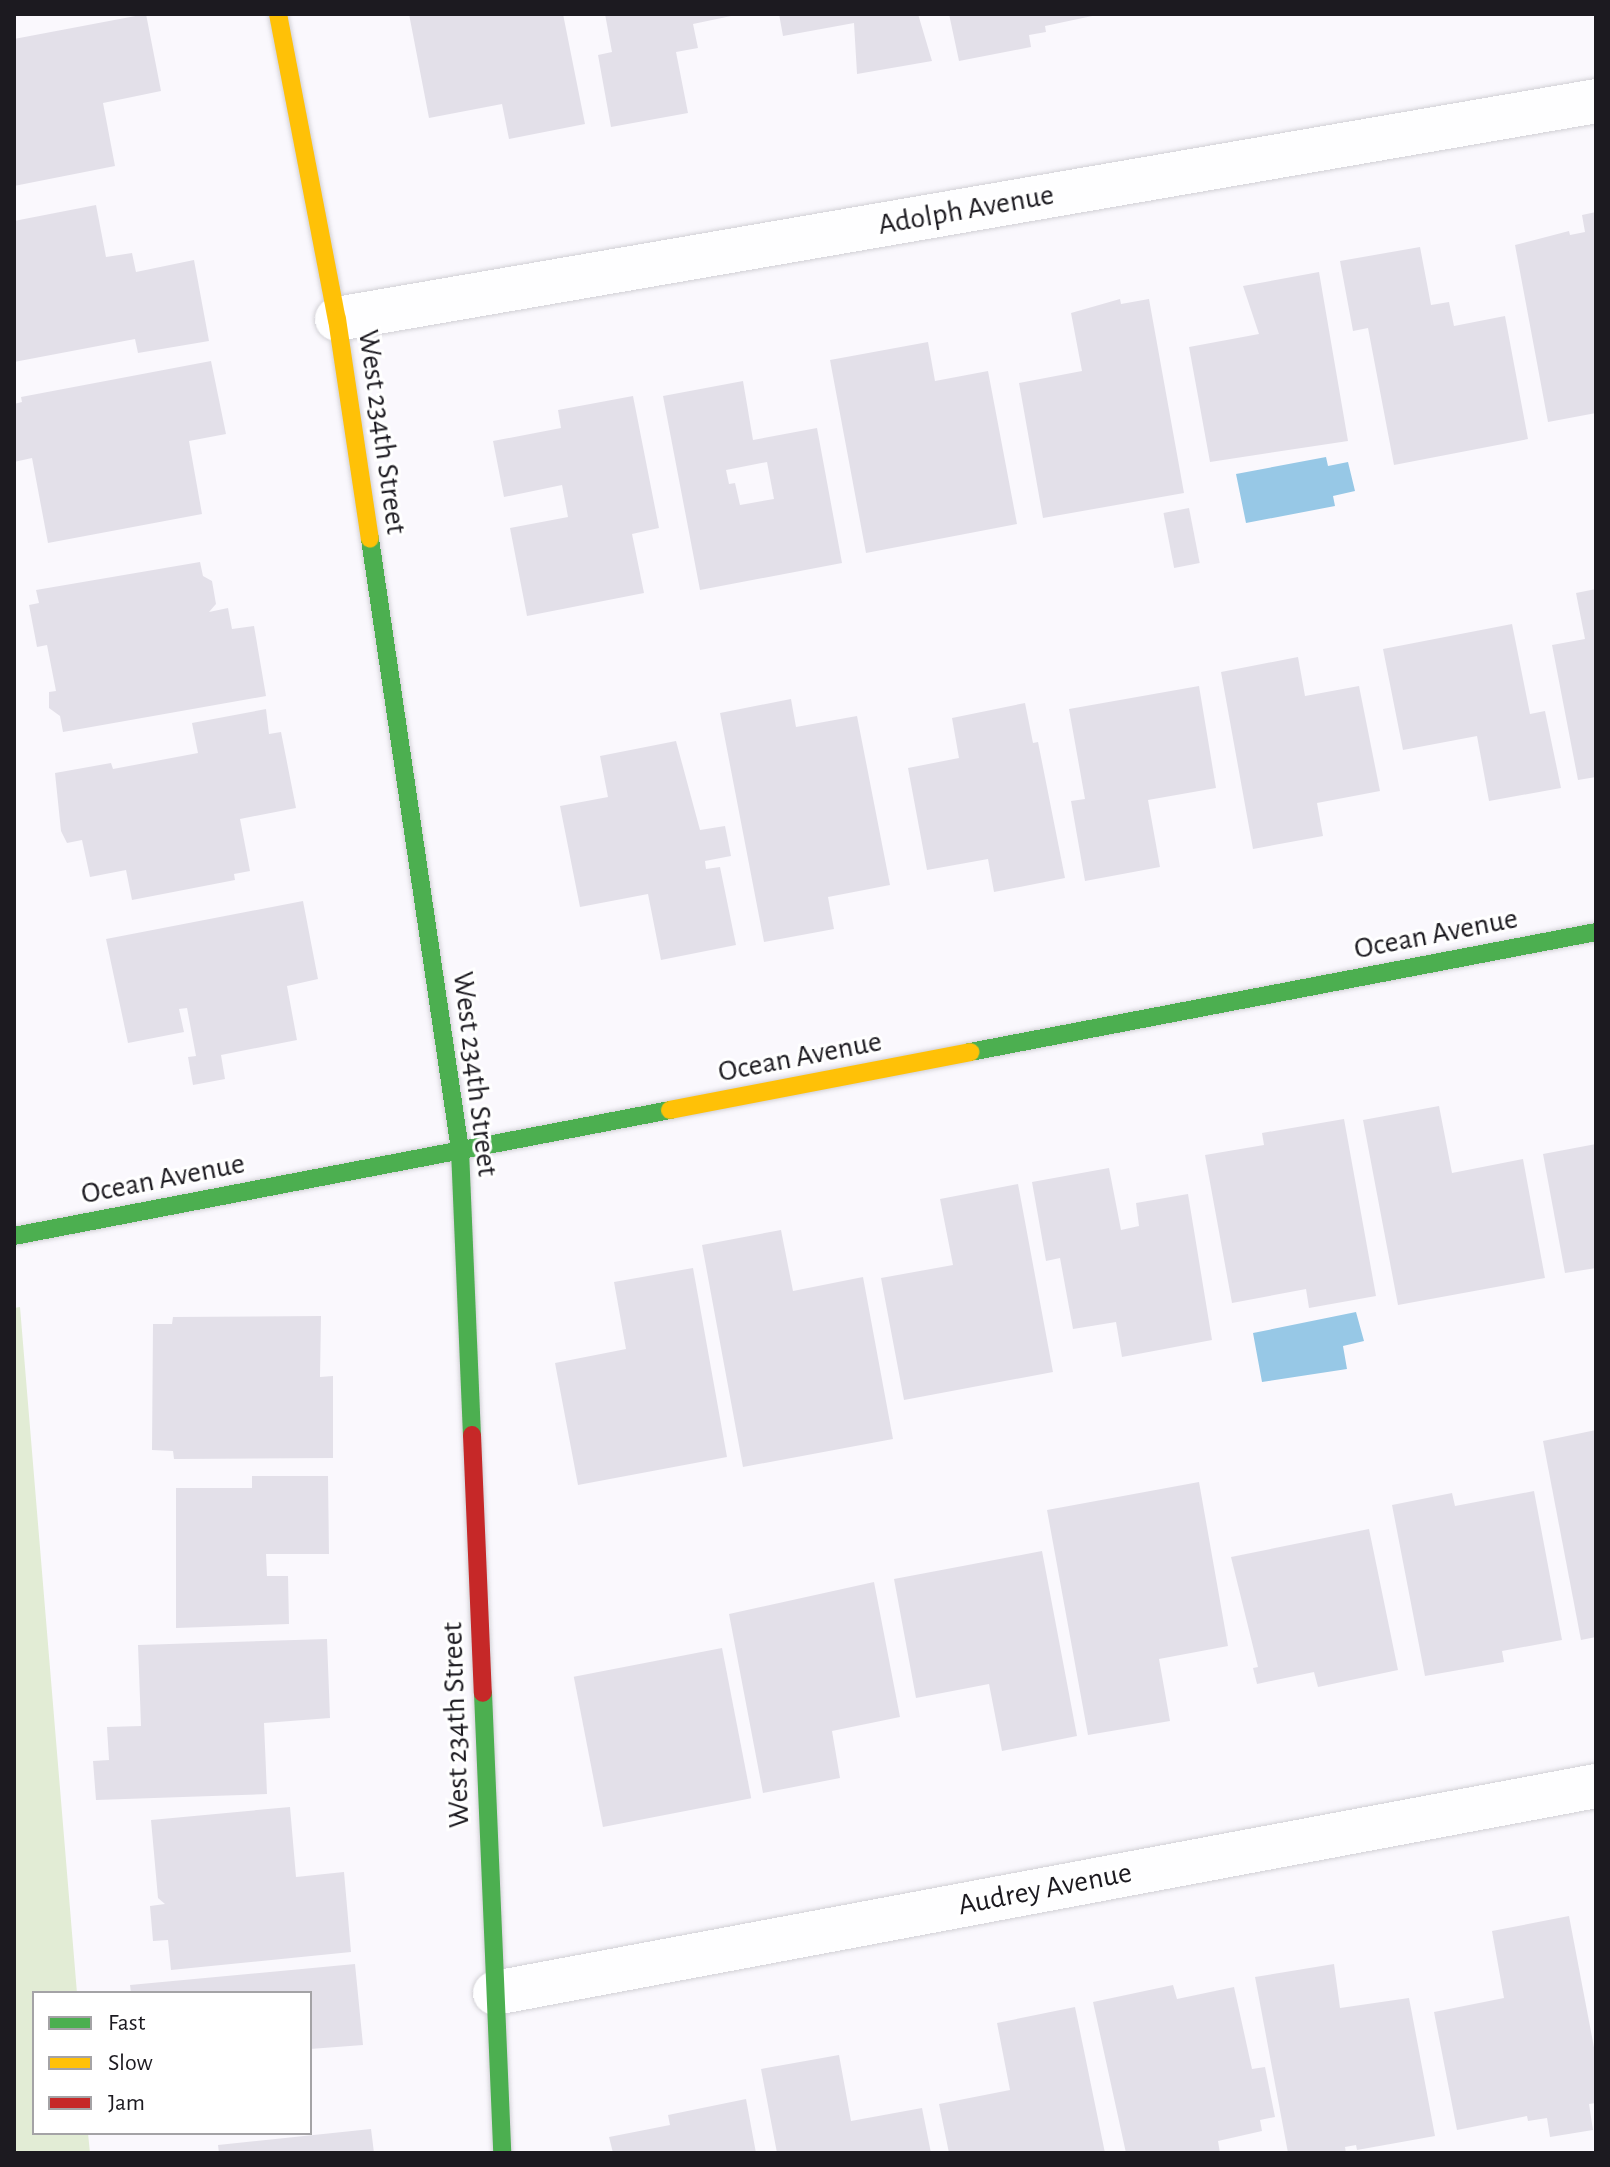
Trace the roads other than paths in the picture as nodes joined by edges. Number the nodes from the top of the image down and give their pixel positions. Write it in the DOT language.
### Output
graph roads {
  1 [pos="278,14"];
  2 [pos="1596,101"];
  3 [pos="337,319"];
  4 [pos="1596,932"];
  5 [pos="460,1150"];
  6 [pos="14,1236"];
  7 [pos="1596,1786"];
  8 [pos="495,1993"];
  9 [pos="502,2153"];
  1 -- 3 [label="street, West 234th Street"];
  2 -- 3 [label="street, Adolph Avenue"];
  3 -- 5 [label="street, West 234th Street"];
  4 -- 5 [label="street, Ocean Avenue"];
  5 -- 6 [label="street, Ocean Avenue"];
  5 -- 8 [label="street, West 234th Street"];
  7 -- 8 [label="street, Audrey Avenue"];
  8 -- 9 [label="street, West 234th Street"];
}
